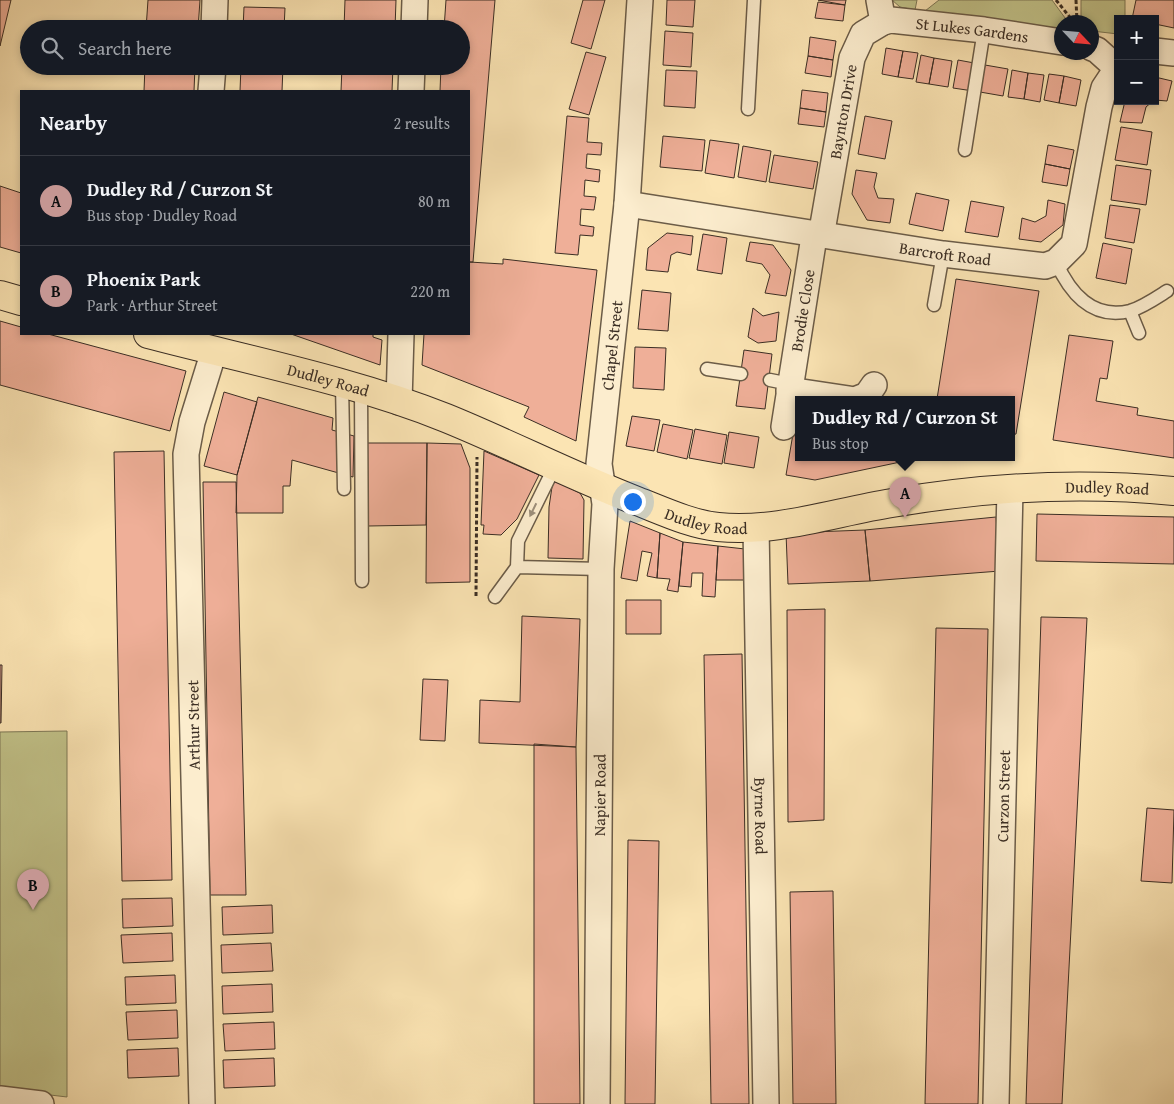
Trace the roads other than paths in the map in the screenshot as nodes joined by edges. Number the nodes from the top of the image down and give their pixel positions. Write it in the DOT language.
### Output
graph roads {
  1 [pos="215,0"];
  2 [pos="415,0"];
  3 [pos="640,0"];
  4 [pos="754,0"];
  5 [pos="881,11"];
  6 [pos="214,20"];
  7 [pos="414,20"];
  8 [pos="984,30"];
  9 [pos="1054,41"];
  10 [pos="1159,51"];
  11 [pos="1099,53"];
  12 [pos="1174,53"];
  13 [pos="1114,65"];
  14 [pos="1114,73"];
  15 [pos="212,75"];
  16 [pos="412,75"];
  17 [pos="211,90"];
  18 [pos="411,90"];
  19 [pos="748,109"];
  20 [pos="965,150"];
  21 [pos="628,204"];
  22 [pos="818,233"];
  23 [pos="943,254"];
  24 [pos="1056,262"];
  25 [pos="1167,291"];
  26 [pos="0,295"];
  27 [pos="20,301"];
  28 [pos="934,305"];
  29 [pos="1130,311"];
  30 [pos="1138,333"];
  31 [pos="154,335"];
  32 [pos="402,335"];
  33 [pos="205,344"];
  34 [pos="707,369"];
  35 [pos="740,374"];
  36 [pos="783,385"];
  37 [pos="352,387"];
  38 [pos="835,396"];
  39 [pos="399,402"];
  40 [pos="784,426"];
  41 [pos="555,466"];
  42 [pos="602,487"];
  43 [pos="344,489"];
  44 [pos="1010,489"];
  45 [pos="1174,491"];
  46 [pos="756,527"];
  47 [pos="517,567"];
  48 [pos="601,569"];
  49 [pos="362,581"];
  50 [pos="495,597"];
  51 [pos="0,1099"];
  52 [pos="41,1104"];
  53 [pos="202,1104"];
  54 [pos="597,1104"];
  55 [pos="766,1104"];
  56 [pos="996,1104"];
  1 -- 6 [label="street"];
  2 -- 7 [label="street"];
  3 -- 21 [label="street"];
  4 -- 19 [label="lane"];
  5 -- 8 [label="street, St Lukes Gardens"];
  5 -- 22 [label="street, Baynton Drive"];
  8 -- 9 [label="street, St Lukes Gardens"];
  8 -- 20 [label="lane"];
  10 -- 12 [label="street"];
  11 -- 13 [label="street"];
  14 -- 24 [label="street"];
  15 -- 17 [label="street"];
  16 -- 18 [label="street"];
  21 -- 22 [label="street, Barcroft Road"];
  21 -- 42 [label="street, Chapel Street"];
  22 -- 23 [label="street, Barcroft Road"];
  22 -- 36 [label="street, Brodie Close"];
  23 -- 24 [label="street, Barcroft Road"];
  23 -- 28 [label="lane"];
  24 -- 29 [label="lane"];
  25 -- 29 [label="lane"];
  26 -- 27 [label="main road"];
  29 -- 30 [label="lane"];
  31 -- 33 [label="main road, Dudley Road"];
  32 -- 39 [label="street"];
  33 -- 37 [label="main road, Dudley Road"];
  33 -- 53 [label="street, Arthur Street"];
  34 -- 35 [label="lane"];
  36 -- 38 [label="street"];
  36 -- 40 [label="street, Brodie Close"];
  37 -- 39 [label="main road, Dudley Road"];
  37 -- 43 [label="lane"];
  37 -- 49 [label="lane"];
  39 -- 41 [label="main road, Dudley Road"];
  41 -- 42 [label="main road, Dudley Road"];
  41 -- 47 [label="lane, one-way"];
  42 -- 46 [label="main road, Dudley Road"];
  42 -- 48 [label="street, Napier Road"];
  44 -- 45 [label="main road, Dudley Road"];
  44 -- 46 [label="main road, Dudley Road"];
  44 -- 56 [label="street, Curzon Street"];
  46 -- 55 [label="street, Byrne Road"];
  47 -- 48 [label="lane"];
  47 -- 50 [label="lane"];
  48 -- 54 [label="street, Napier Road"];
  51 -- 52 [label="street"];
}
